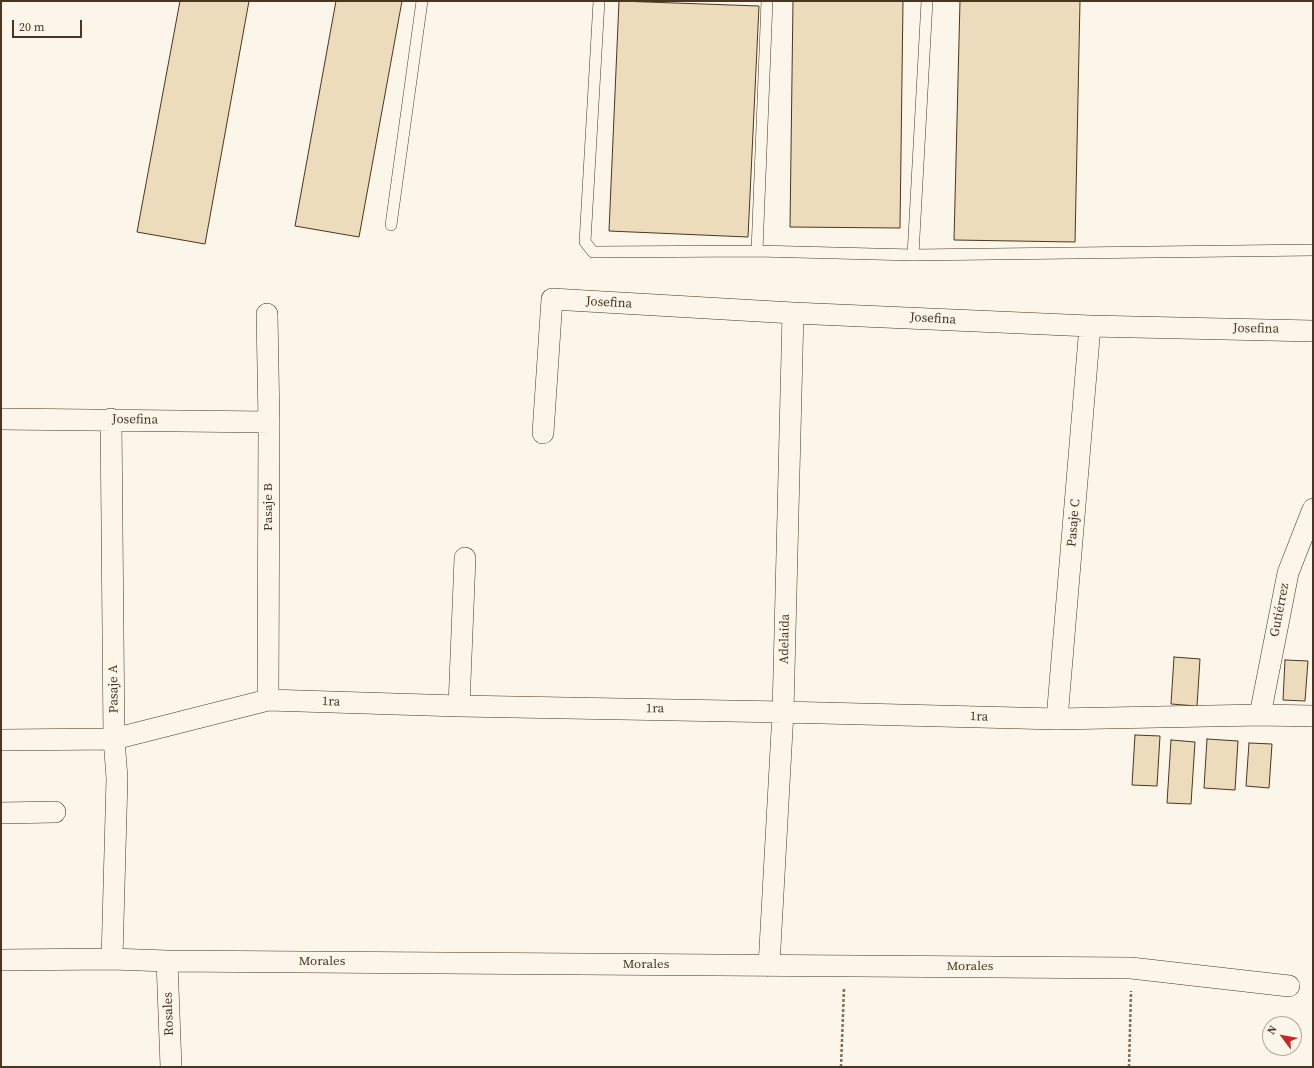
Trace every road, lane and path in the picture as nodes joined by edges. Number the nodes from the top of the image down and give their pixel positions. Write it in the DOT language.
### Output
graph roads {
  1 [pos="422,1"];
  2 [pos="599,1"];
  3 [pos="767,1"];
  4 [pos="927,1"];
  5 [pos="390,226"];
  6 [pos="1313,250"];
  7 [pos="757,251"];
  8 [pos="913,255"];
  9 [pos="793,313"];
  10 [pos="268,314"];
  11 [pos="1090,326"];
  12 [pos="1313,331"];
  13 [pos="1,419"];
  14 [pos="111,419"];
  15 [pos="269,422"];
  16 [pos="543,433"];
  17 [pos="1313,509"];
  18 [pos="465,558"];
  19 [pos="268,700"];
  20 [pos="459,706"];
  21 [pos="783,712"];
  22 [pos="1260,715"];
  23 [pos="1313,716"];
  24 [pos="1057,719"];
  25 [pos="114,739"];
  26 [pos="1,740"];
  27 [pos="55,812"];
  28 [pos="1,813"];
  29 [pos="112,959"];
  30 [pos="1,960"];
  31 [pos="167,961"];
  32 [pos="769,966"];
  33 [pos="844,967"];
  34 [pos="1131,968"];
  35 [pos="1289,986"];
  36 [pos="171,1067"];
  37 [pos="841,1067"];
  38 [pos="1129,1067"];
  1 -- 5 [label="lane"];
  2 -- 7 [label="lane"];
  3 -- 7 [label="lane"];
  4 -- 8 [label="lane"];
  6 -- 8 [label="lane"];
  7 -- 8 [label="lane"];
  9 -- 11 [label="street, Josefina"];
  9 -- 16 [label="street, Josefina"];
  9 -- 21 [label="street, Adelaida"];
  10 -- 15 [label="street, Pasaje B"];
  11 -- 12 [label="street, Josefina"];
  11 -- 24 [label="street, Pasaje C"];
  13 -- 14 [label="street, Josefina"];
  14 -- 15 [label="street, Josefina"];
  14 -- 25 [label="street, Pasaje A"];
  15 -- 19 [label="street, Pasaje B"];
  17 -- 22 [label="street, Gutiérrez"];
  18 -- 20 [label="street"];
  19 -- 20 [label="street, 1ra"];
  19 -- 25 [label="street, 1ra"];
  20 -- 21 [label="street, 1ra"];
  21 -- 24 [label="street, 1ra"];
  21 -- 32 [label="street, Adelaida"];
  22 -- 23 [label="street, 1ra"];
  22 -- 24 [label="street, 1ra"];
  25 -- 26 [label="street, 1ra"];
  25 -- 29 [label="street, Pasaje A"];
  27 -- 28 [label="street"];
  29 -- 30 [label="street, Morales"];
  29 -- 31 [label="street, Morales"];
  31 -- 32 [label="street, Morales"];
  31 -- 36 [label="street, Rosales"];
  32 -- 33 [label="street, Morales"];
  33 -- 34 [label="street, Morales"];
  33 -- 37 [label="path"];
  34 -- 35 [label="street, Morales"];
  34 -- 38 [label="path"];
}
